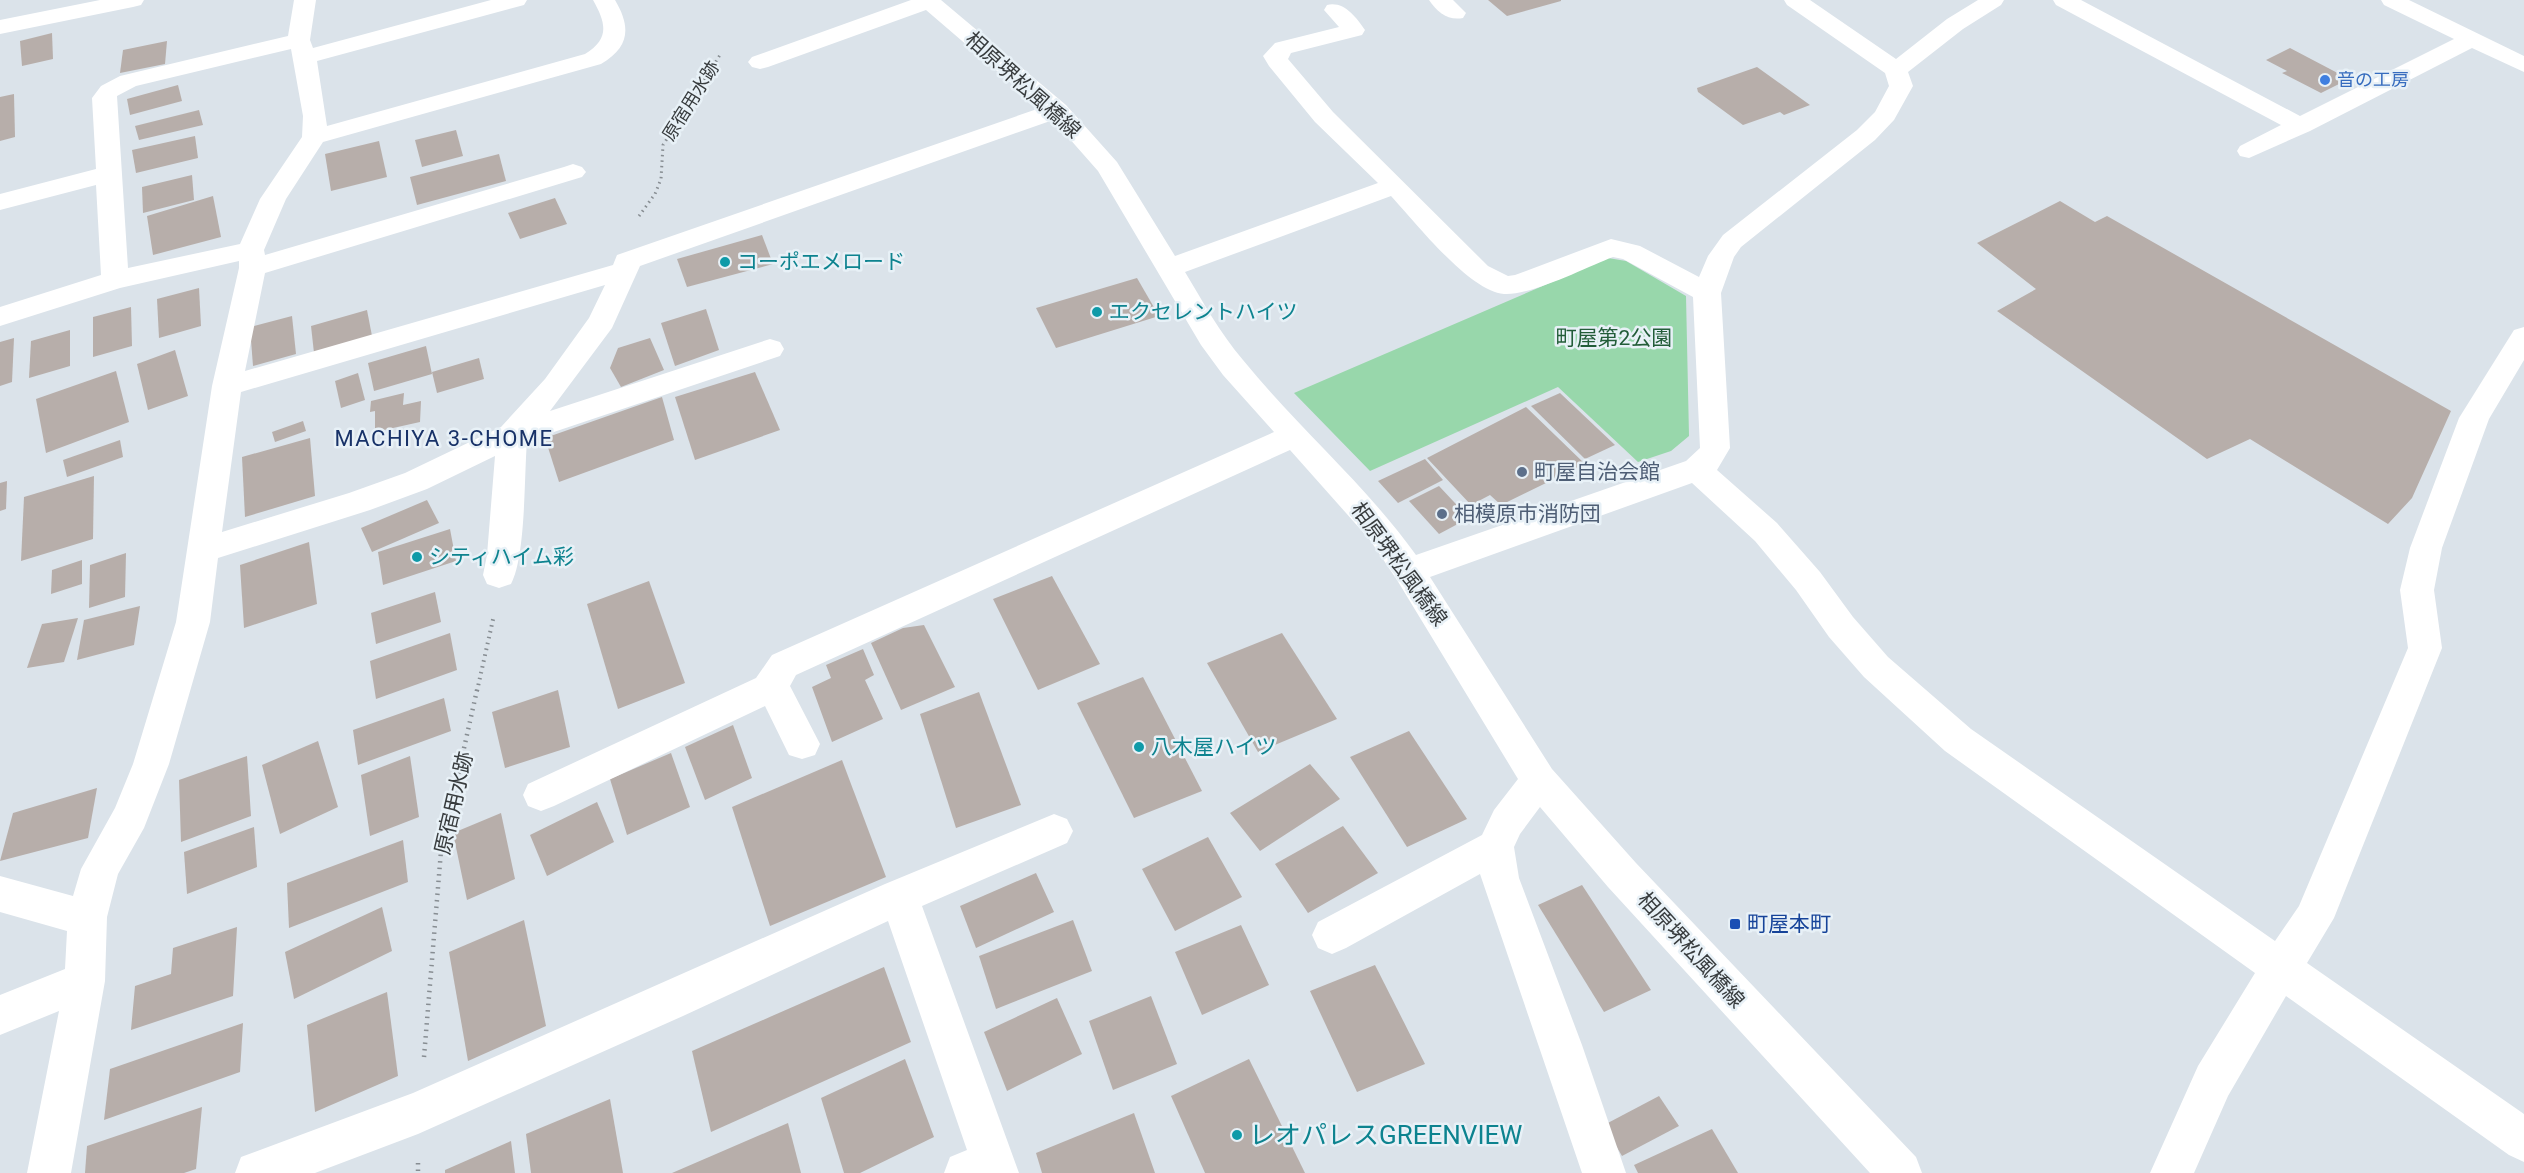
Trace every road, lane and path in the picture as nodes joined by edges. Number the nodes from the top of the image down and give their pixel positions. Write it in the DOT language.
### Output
graph roads {
  1 [pos="133,0"];
  2 [pos="305,0"];
  3 [pos="516,0"];
  4 [pos="604,0"];
  5 [pos="928,0"];
  6 [pos="1795,0"];
  7 [pos="1993,0"];
  8 [pos="2064,0"];
  9 [pos="2392,0"];
  10 [pos="1335,10"];
  11 [pos="0,27"];
  12 [pos="2473,39"];
  13 [pos="302,48"];
  14 [pos="720,54"];
  15 [pos="760,62"];
  16 [pos="2524,64"];
  17 [pos="1896,70"];
  18 [pos="1057,110"];
  19 [pos="2301,126"];
  20 [pos="314,137"];
  21 [pos="2249,151"];
  22 [pos="573,172"];
  23 [pos="107,174"];
  24 [pos="1395,186"];
  25 [pos="0,202"];
  26 [pos="252,259"];
  27 [pos="627,265"];
  28 [pos="1169,268"];
  29 [pos="115,280"];
  30 [pos="1707,293"];
  31 [pos="0,317"];
  32 [pos="2524,337"];
  33 [pos="770,349"];
  34 [pos="227,386"];
  35 [pos="2510,386"];
  36 [pos="512,435"];
  37 [pos="1295,435"];
  38 [pos="1697,469"];
  39 [pos="205,550"];
  40 [pos="1410,571"];
  41 [pos="499,575"];
  42 [pos="773,686"];
  43 [pos="802,744"];
  44 [pos="1539,780"];
  45 [pos="541,795"];
  46 [pos="1054,831"];
  47 [pos="1495,847"];
  48 [pos="0,894"];
  49 [pos="900,897"];
  50 [pos="87,917"];
  51 [pos="1332,936"];
  52 [pos="2281,967"];
  53 [pos="85,981"];
  54 [pos="0,1015"];
  55 [pos="418,1113"];
  56 [pos="2524,1140"];
  57 [pos="985,1169"];
  58 [pos="49,1173"];
  59 [pos="257,1173"];
  60 [pos="418,1173"];
  61 [pos="1604,1173"];
  62 [pos="1900,1173"];
  63 [pos="2172,1173"];
  1 -- 11 [label="street"];
  2 -- 13 [label="street"];
  3 -- 13 [label="street"];
  4 -- 20 [label="street"];
  5 -- 15 [label="street"];
  5 -- 18 [label="street, 相原堺松風橋線"];
  6 -- 17 [label="street"];
  7 -- 17 [label="street"];
  8 -- 19 [label="street"];
  9 -- 12 [label="street"];
  10 -- 24 [label="street"];
  12 -- 16 [label="street"];
  12 -- 19 [label="street"];
  13 -- 20 [label="street"];
  13 -- 23 [label="street"];
  14 -- 27 [label="path, 原宿用水跡"];
  17 -- 30 [label="street"];
  18 -- 27 [label="street"];
  18 -- 28 [label="street, 相原堺松風橋線"];
  19 -- 21 [label="street"];
  20 -- 26 [label="street"];
  22 -- 26 [label="street"];
  23 -- 25 [label="street"];
  23 -- 29 [label="street"];
  24 -- 28 [label="street"];
  24 -- 30 [label="street"];
  26 -- 29 [label="street"];
  26 -- 34 [label="street"];
  27 -- 34 [label="street"];
  27 -- 36 [label="street"];
  28 -- 37 [label="street, 相原堺松風橋線"];
  29 -- 31 [label="street"];
  30 -- 38 [label="street"];
  32 -- 35 [label="street"];
  33 -- 36 [label="street"];
  34 -- 39 [label="street"];
  35 -- 52 [label="street"];
  36 -- 39 [label="street"];
  36 -- 41 [label="street"];
  37 -- 40 [label="street, 相原堺松風橋線"];
  37 -- 42 [label="street"];
  38 -- 40 [label="street"];
  38 -- 52 [label="street"];
  39 -- 50 [label="street"];
  40 -- 44 [label="street, 相原堺松風橋線"];
  41 -- 55 [label="path, 原宿用水跡"];
  42 -- 43 [label="street"];
  42 -- 45 [label="street"];
  44 -- 47 [label="street"];
  44 -- 62 [label="street, 相原堺松風橋線"];
  46 -- 49 [label="street"];
  47 -- 51 [label="street"];
  47 -- 61 [label="street"];
  48 -- 50 [label="street"];
  49 -- 55 [label="street"];
  49 -- 57 [label="street"];
  50 -- 53 [label="street"];
  52 -- 56 [label="street"];
  52 -- 63 [label="street"];
  53 -- 54 [label="street"];
  53 -- 58 [label="street"];
  55 -- 59 [label="street"];
  55 -- 60 [label="path, 原宿用水跡"];
}
